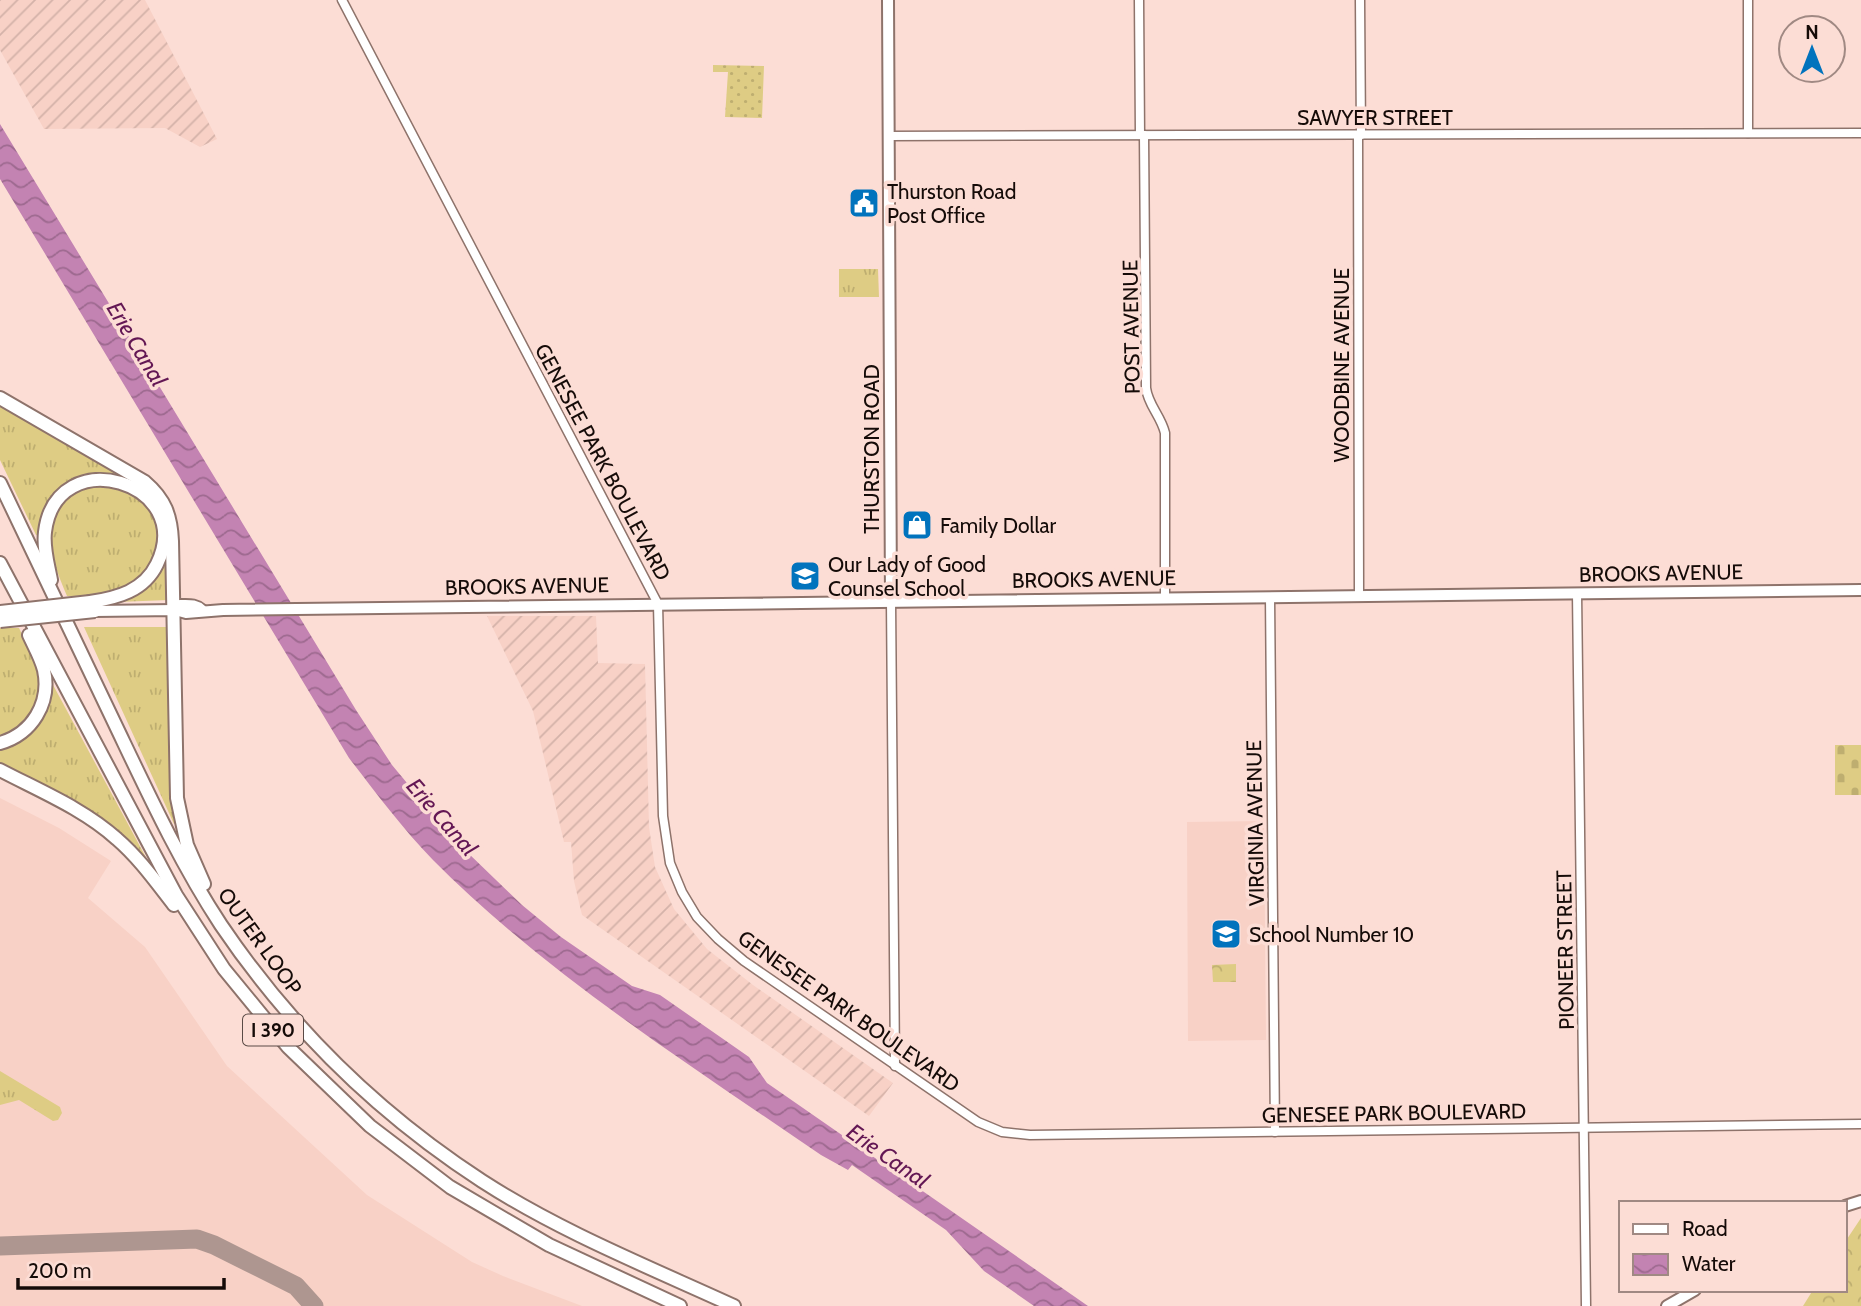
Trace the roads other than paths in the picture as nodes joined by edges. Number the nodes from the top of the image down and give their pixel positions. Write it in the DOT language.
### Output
graph roads {
  1 [pos="342,0"];
  2 [pos="888,0"];
  3 [pos="1139,0"];
  4 [pos="1360,0"];
  5 [pos="1748,0"];
  6 [pos="1748,133"];
  7 [pos="1861,133"];
  8 [pos="1142,135"];
  9 [pos="1360,135"];
  10 [pos="888,136"];
  11 [pos="0,398"];
  12 [pos="0,483"];
  13 [pos="0,563"];
  14 [pos="1861,590"];
  15 [pos="1577,593"];
  16 [pos="1359,596"];
  17 [pos="54,597"];
  18 [pos="1270,597"];
  19 [pos="1165,598"];
  20 [pos="891,601"];
  21 [pos="22,604"];
  22 [pos="659,604"];
  23 [pos="92,607"];
  24 [pos="174,610"];
  25 [pos="0,612"];
  26 [pos="0,621"];
  27 [pos="0,743"];
  28 [pos="0,770"];
  29 [pos="250,964"];
  30 [pos="224,969"];
  31 [pos="895,1066"];
  32 [pos="1861,1124"];
  33 [pos="1585,1128"];
  34 [pos="1275,1132"];
  35 [pos="680,1281"];
  36 [pos="1692,1292"];
  37 [pos="680,1306"];
  38 [pos="734,1306"];
  39 [pos="743,1306"];
  40 [pos="1586,1306"];
  41 [pos="1667,1306"];
  1 -- 22 [label="street, GENESEE PARK BOULEVARD"];
  2 -- 10 [label="main road, THURSTON ROAD"];
  3 -- 8 [label="street, POST AVENUE"];
  4 -- 9 [label="street, WOODBINE AVENUE"];
  5 -- 6 [label="street"];
  6 -- 7 [label="street, SAWYER STREET"];
  6 -- 9 [label="street, SAWYER STREET"];
  8 -- 9 [label="street, SAWYER STREET"];
  8 -- 10 [label="street, SAWYER STREET"];
  8 -- 19 [label="street, POST AVENUE"];
  9 -- 16 [label="street, WOODBINE AVENUE"];
  10 -- 20 [label="main road, THURSTON ROAD"];
  11 -- 24 [label="highway"];
  12 -- 17 [label="highway, OUTER LOOP / I 390"];
  13 -- 21 [label="highway, OUTER LOOP / I 390"];
  14 -- 15 [label="main road, BROOKS AVENUE"];
  15 -- 16 [label="main road, BROOKS AVENUE"];
  15 -- 33 [label="street, PIONEER STREET"];
  16 -- 18 [label="main road, BROOKS AVENUE"];
  17 -- 23 [label="highway"];
  17 -- 29 [label="highway, OUTER LOOP / I 390"];
  18 -- 19 [label="main road, BROOKS AVENUE"];
  18 -- 34 [label="street, VIRGINIA AVENUE"];
  19 -- 20 [label="main road, BROOKS AVENUE"];
  20 -- 22 [label="main road, BROOKS AVENUE"];
  20 -- 31 [label="street, THURSTON ROAD"];
  21 -- 27 [label="highway"];
  21 -- 30 [label="highway, OUTER LOOP / I 390"];
  22 -- 24 [label="main road, BROOKS AVENUE"];
  22 -- 31 [label="street, GENESEE PARK BOULEVARD"];
  23 -- 24 [label="main road, BROOKS AVENUE"];
  23 -- 25 [label="highway, bridge"];
  23 -- 26 [label="highway, bridge"];
  24 -- 29 [label="highway"];
  28 -- 30 [label="highway"];
  29 -- 35 [label="highway, OUTER LOOP / I 390"];
  30 -- 37 [label="highway, OUTER LOOP / I 390"];
  31 -- 34 [label="street, GENESEE PARK BOULEVARD"];
  32 -- 33 [label="street, GENESEE PARK BOULEVARD"];
  33 -- 34 [label="street, GENESEE PARK BOULEVARD"];
  33 -- 40 [label="street, PIONEER STREET"];
  35 -- 38 [label="highway, OUTER LOOP / I 390"];
  35 -- 39 [label="highway"];
  36 -- 41 [label="main road"];
}
